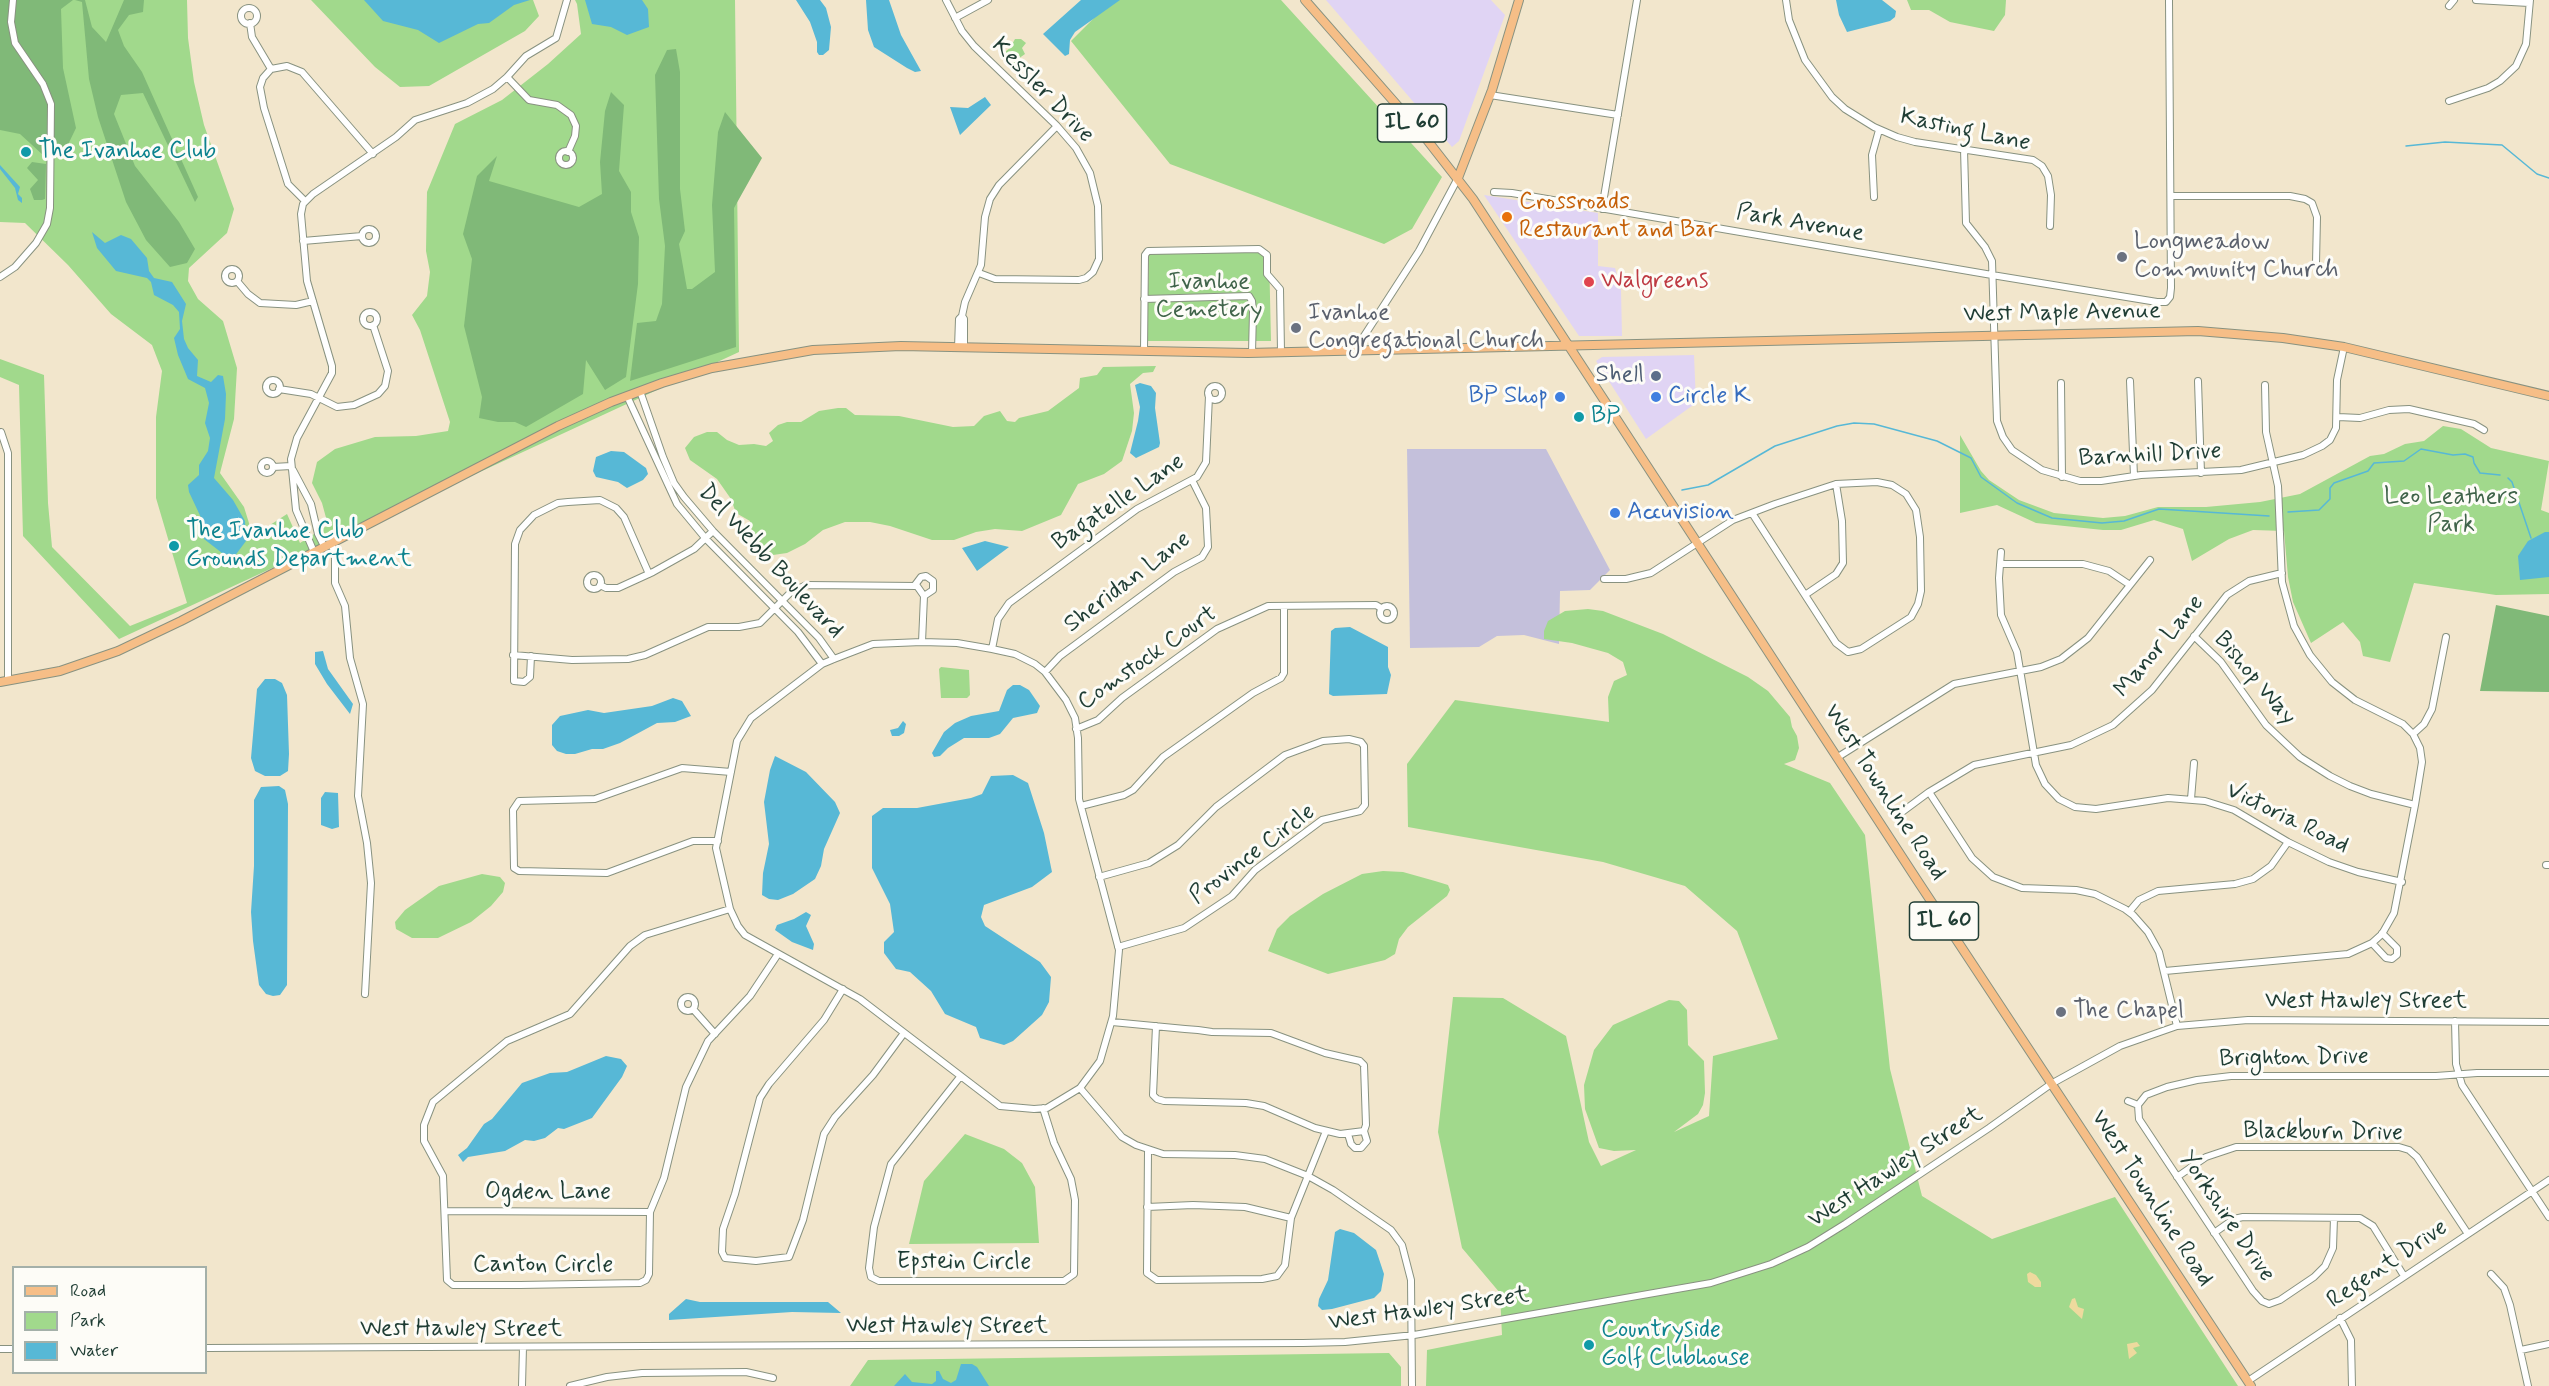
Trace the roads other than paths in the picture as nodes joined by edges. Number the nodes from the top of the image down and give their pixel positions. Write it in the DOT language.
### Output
graph roads {
  1 [pos="13,0"];
  2 [pos="567,0"];
  3 [pos="946,0"];
  4 [pos="988,0"];
  5 [pos="1305,0"];
  6 [pos="1519,0"];
  7 [pos="1637,0"];
  8 [pos="1786,0"];
  9 [pos="2169,0"];
  10 [pos="2454,0"];
  11 [pos="2476,0"];
  12 [pos="2530,1"];
  13 [pos="2449,6"];
  14 [pos="955,18"];
  15 [pos="250,23"];
  16 [pos="271,69"];
  17 [pos="507,77"];
  18 [pos="1490,95"];
  19 [pos="2449,101"];
  20 [pos="1618,115"];
  21 [pos="1057,126"];
  22 [pos="1879,130"];
  23 [pos="1964,149"];
  24 [pos="568,152"];
  25 [pos="372,154"];
  26 [pos="1458,178"];
  27 [pos="1494,192"];
  28 [pos="2171,196"];
  29 [pos="1874,197"];
  30 [pos="305,201"];
  31 [pos="1602,209"];
  32 [pos="2050,225"];
  33 [pos="362,236"];
  34 [pos="303,240"];
  35 [pos="2316,263"];
  36 [pos="979,273"];
  37 [pos="1992,275"];
  38 [pos="0,277"];
  39 [pos="237,281"];
  40 [pos="1144,299"];
  41 [pos="313,301"];
  42 [pos="373,326"];
  43 [pos="1994,335"];
  44 [pos="1569,345"];
  45 [pos="961,348"];
  46 [pos="2344,348"];
  47 [pos="1355,350"];
  48 [pos="1144,351"];
  49 [pos="1252,352"];
  50 [pos="1281,352"];
  51 [pos="2130,381"];
  52 [pos="2198,381"];
  53 [pos="2061,383"];
  54 [pos="2265,385"];
  55 [pos="279,389"];
  56 [pos="639,390"];
  57 [pos="627,396"];
  58 [pos="1209,396"];
  59 [pos="2549,396"];
  60 [pos="319,398"];
  61 [pos="2338,417"];
  62 [pos="2484,430"];
  63 [pos="1,432"];
  64 [pos="2274,463"];
  65 [pos="291,466"];
  66 [pos="273,467"];
  67 [pos="2201,473"];
  68 [pos="2134,476"];
  69 [pos="2062,477"];
  70 [pos="1192,480"];
  71 [pos="1836,484"];
  72 [pos="1752,513"];
  73 [pos="713,531"];
  74 [pos="706,539"];
  75 [pos="1698,544"];
  76 [pos="327,545"];
  77 [pos="314,552"];
  78 [pos="2001,552"];
  79 [pos="2150,560"];
  80 [pos="2002,564"];
  81 [pos="2282,573"];
  82 [pos="649,574"];
  83 [pos="1604,579"];
  84 [pos="600,585"];
  85 [pos="915,585"];
  86 [pos="2130,585"];
  87 [pos="1805,595"];
  88 [pos="924,596"];
  89 [pos="783,601"];
  90 [pos="1284,606"];
  91 [pos="1381,608"];
  92 [pos="776,609"];
  93 [pos="2194,636"];
  94 [pos="2446,637"];
  95 [pos="922,642"];
  96 [pos="992,649"];
  97 [pos="513,655"];
  98 [pos="531,656"];
  99 [pos="834,659"];
  100 [pos="822,664"];
  101 [pos="2021,671"];
  102 [pos="1045,672"];
  103 [pos="4,681"];
  104 [pos="1076,729"];
  105 [pos="2413,734"];
  106 [pos="2034,754"];
  107 [pos="1838,757"];
  108 [pos="2194,763"];
  109 [pos="731,772"];
  110 [pos="1929,792"];
  111 [pos="2191,799"];
  112 [pos="2415,805"];
  113 [pos="1081,806"];
  114 [pos="1902,812"];
  115 [pos="718,841"];
  116 [pos="2288,843"];
  117 [pos="1100,877"];
  118 [pos="2402,882"];
  119 [pos="730,909"];
  120 [pos="2129,912"];
  121 [pos="2382,933"];
  122 [pos="2372,943"];
  123 [pos="1118,947"];
  124 [pos="778,954"];
  125 [pos="2165,971"];
  126 [pos="843,989"];
  127 [pos="366,994"];
  128 [pos="693,1010"];
  129 [pos="2455,1021"];
  130 [pos="1112,1022"];
  131 [pos="2549,1022"];
  132 [pos="1156,1026"];
  133 [pos="2177,1026"];
  134 [pos="715,1034"];
  135 [pos="904,1034"];
  136 [pos="2549,1073"];
  137 [pos="2457,1074"];
  138 [pos="960,1077"];
  139 [pos="2051,1084"];
  140 [pos="1080,1088"];
  141 [pos="2128,1101"];
  142 [pos="2138,1104"];
  143 [pos="1043,1108"];
  144 [pos="1326,1131"];
  145 [pos="1364,1131"];
  146 [pos="1348,1134"];
  147 [pos="1148,1151"];
  148 [pos="1308,1176"];
  149 [pos="2177,1177"];
  150 [pos="2549,1180"];
  151 [pos="2532,1191"];
  152 [pos="1147,1207"];
  153 [pos="445,1211"];
  154 [pos="650,1212"];
  155 [pos="2549,1217"];
  156 [pos="1292,1218"];
  157 [pos="2334,1218"];
  158 [pos="2214,1233"];
  159 [pos="2468,1234"];
  160 [pos="2491,1274"];
  161 [pos="2404,1275"];
  162 [pos="2340,1318"];
  163 [pos="1414,1335"];
  164 [pos="2549,1344"];
  165 [pos="522,1347"];
  166 [pos="207,1348"];
  167 [pos="2520,1350"];
  168 [pos="772,1378"];
  169 [pos="2249,1384"];
  170 [pos="522,1386"];
  171 [pos="570,1386"];
  172 [pos="1412,1386"];
  173 [pos="2352,1386"];
  174 [pos="2528,1386"];
  1 -- 38 [label="street"];
  2 -- 17 [label="street"];
  3 -- 14 [label="street, Kessler Drive"];
  4 -- 14 [label="street"];
  5 -- 26 [label="main road, IL 60"];
  6 -- 18 [label="main road"];
  7 -- 20 [label="street"];
  8 -- 22 [label="street, Kasting Lane"];
  9 -- 28 [label="street"];
  10 -- 13 [label="street"];
  11 -- 12 [label="street"];
  12 -- 19 [label="street"];
  14 -- 21 [label="street, Kessler Drive"];
  15 -- 16 [label="street"];
  16 -- 25 [label="street"];
  16 -- 30 [label="street"];
  17 -- 24 [label="street"];
  17 -- 25 [label="street"];
  18 -- 20 [label="street"];
  18 -- 26 [label="main road"];
  20 -- 31 [label="street"];
  21 -- 36 [label="street"];
  21 -- 36 [label="street, Kessler Drive"];
  22 -- 23 [label="street, Kasting Lane"];
  22 -- 29 [label="street"];
  23 -- 32 [label="street, Kasting Lane"];
  23 -- 37 [label="street, Barnhill Drive"];
  25 -- 30 [label="street"];
  26 -- 44 [label="main road, IL 60"];
  26 -- 47 [label="street"];
  27 -- 31 [label="street, Park Avenue"];
  28 -- 35 [label="street"];
  28 -- 37 [label="street, Park Avenue"];
  30 -- 34 [label="street"];
  31 -- 37 [label="street, Park Avenue"];
  33 -- 34 [label="street"];
  34 -- 41 [label="street"];
  36 -- 45 [label="street"];
  37 -- 43 [label="street, Barnhill Drive"];
  39 -- 41 [label="street"];
  40 -- 48 [label="street"];
  40 -- 49 [label="street"];
  40 -- 50 [label="street"];
  41 -- 60 [label="street"];
  42 -- 60 [label="street"];
  43 -- 44 [label="main road, West Maple Avenue"];
  43 -- 46 [label="main road, West Maple Avenue"];
  43 -- 69 [label="street, Barnhill Drive"];
  44 -- 47 [label="main road, West Maple Avenue"];
  44 -- 75 [label="main road, West Townline Road / IL 60"];
  45 -- 48 [label="main road, West Maple Avenue"];
  45 -- 56 [label="main road, West Maple Avenue"];
  46 -- 59 [label="main road, West Maple Avenue"];
  46 -- 61 [label="street, Barnhill Drive"];
  47 -- 50 [label="main road, West Maple Avenue"];
  48 -- 49 [label="main road, West Maple Avenue"];
  49 -- 50 [label="main road, West Maple Avenue"];
  51 -- 68 [label="street"];
  52 -- 67 [label="street"];
  53 -- 69 [label="street"];
  54 -- 64 [label="street"];
  55 -- 60 [label="street"];
  56 -- 57 [label="main road, West Maple Avenue"];
  56 -- 73 [label="street, Del Webb Boulevard"];
  57 -- 74 [label="street, Del Webb Boulevard"];
  57 -- 76 [label="main road, West Maple Avenue"];
  58 -- 70 [label="street, Bagatelle Lane"];
  60 -- 65 [label="street"];
  61 -- 62 [label="street"];
  61 -- 64 [label="street, Barnhill Drive"];
  63 -- 103 [label="street"];
  64 -- 67 [label="street, Barnhill Drive"];
  64 -- 81 [label="street"];
  65 -- 66 [label="street"];
  65 -- 76 [label="street"];
  65 -- 77 [label="street"];
  67 -- 68 [label="street, Barnhill Drive"];
  68 -- 69 [label="street, Barnhill Drive"];
  70 -- 96 [label="street, Bagatelle Lane"];
  70 -- 102 [label="street, Sheridan Lane"];
  71 -- 72 [label="street"];
  71 -- 87 [label="street"];
  71 -- 87 [label="street"];
  72 -- 75 [label="street"];
  72 -- 87 [label="street"];
  73 -- 74 [label="street"];
  73 -- 89 [label="street, Del Webb Boulevard"];
  74 -- 82 [label="street"];
  74 -- 92 [label="street, Del Webb Boulevard"];
  75 -- 83 [label="street"];
  75 -- 107 [label="main road, West Townline Road / IL 60"];
  76 -- 77 [label="main road, West Maple Avenue"];
  76 -- 127 [label="street"];
  77 -- 103 [label="main road, West Maple Avenue"];
  78 -- 80 [label="street, Victoria Road"];
  79 -- 86 [label="street"];
  80 -- 86 [label="street"];
  80 -- 101 [label="street, Victoria Road"];
  81 -- 93 [label="street, Manor Lane"];
  81 -- 105 [label="street"];
  82 -- 84 [label="street"];
  82 -- 97 [label="street"];
  85 -- 88 [label="street"];
  85 -- 88 [label="street"];
  85 -- 89 [label="street"];
  86 -- 101 [label="street"];
  88 -- 95 [label="street"];
  89 -- 92 [label="street"];
  89 -- 99 [label="street, Del Webb Boulevard"];
  90 -- 91 [label="street, Comstock Court"];
  90 -- 104 [label="street, Comstock Court"];
  90 -- 113 [label="street"];
  92 -- 98 [label="street"];
  92 -- 100 [label="street, Del Webb Boulevard"];
  93 -- 106 [label="street, Manor Lane"];
  93 -- 112 [label="street, Bishop Way"];
  94 -- 105 [label="street"];
  95 -- 96 [label="street"];
  95 -- 99 [label="street"];
  96 -- 102 [label="street"];
  97 -- 98 [label="street"];
  97 -- 98 [label="street"];
  99 -- 100 [label="street"];
  100 -- 109 [label="street"];
  101 -- 106 [label="street, Victoria Road"];
  101 -- 107 [label="street"];
  102 -- 104 [label="street"];
  104 -- 113 [label="street"];
  105 -- 112 [label="street"];
  106 -- 110 [label="street, Manor Lane"];
  106 -- 111 [label="street, Victoria Road"];
  107 -- 139 [label="main road, West Townline Road / IL 60"];
  108 -- 111 [label="street"];
  109 -- 115 [label="street"];
  109 -- 115 [label="street"];
  110 -- 114 [label="street, Manor Lane"];
  110 -- 120 [label="street"];
  111 -- 116 [label="street, Victoria Road"];
  112 -- 118 [label="street"];
  113 -- 117 [label="street"];
  115 -- 119 [label="street"];
  116 -- 118 [label="street, Victoria Road"];
  116 -- 120 [label="street"];
  117 -- 123 [label="street"];
  117 -- 123 [label="street, Province Circle"];
  118 -- 121 [label="street"];
  119 -- 124 [label="street"];
  119 -- 153 [label="street, Canton Circle"];
  120 -- 125 [label="street"];
  121 -- 122 [label="street"];
  121 -- 122 [label="street"];
  122 -- 125 [label="street"];
  123 -- 130 [label="street"];
  124 -- 126 [label="street"];
  124 -- 134 [label="street, Canton Circle"];
  125 -- 133 [label="street"];
  126 -- 135 [label="street"];
  126 -- 135 [label="street"];
  128 -- 134 [label="street"];
  129 -- 131 [label="street, West Hawley Street"];
  129 -- 133 [label="street, West Hawley Street"];
  129 -- 137 [label="street"];
  130 -- 132 [label="street"];
  130 -- 140 [label="street"];
  132 -- 144 [label="street"];
  132 -- 145 [label="street"];
  133 -- 139 [label="street, West Hawley Street"];
  134 -- 154 [label="street, Canton Circle"];
  135 -- 138 [label="street"];
  136 -- 137 [label="street, Brighton Drive"];
  137 -- 142 [label="street, Brighton Drive"];
  137 -- 151 [label="street"];
  138 -- 143 [label="street"];
  138 -- 143 [label="street, Epstein Circle"];
  139 -- 163 [label="street, West Hawley Street"];
  139 -- 169 [label="main road, West Townline Road / IL 60"];
  140 -- 143 [label="street"];
  140 -- 147 [label="street"];
  141 -- 142 [label="street"];
  142 -- 149 [label="street, Yorkshire Drive"];
  144 -- 146 [label="street"];
  144 -- 148 [label="street"];
  145 -- 146 [label="street"];
  145 -- 146 [label="street"];
  147 -- 148 [label="street"];
  147 -- 152 [label="street"];
  148 -- 156 [label="street"];
  148 -- 163 [label="street"];
  149 -- 158 [label="street, Yorkshire Drive"];
  149 -- 159 [label="street, Blackburn Drive"];
  150 -- 151 [label="street, Regent Drive"];
  151 -- 155 [label="street"];
  151 -- 159 [label="street, Regent Drive"];
  152 -- 156 [label="street"];
  152 -- 156 [label="street"];
  153 -- 154 [label="street, Ogden Lane"];
  153 -- 154 [label="street, Canton Circle"];
  157 -- 158 [label="street"];
  157 -- 158 [label="street, Yorkshire Drive"];
  157 -- 161 [label="street"];
  159 -- 161 [label="street, Regent Drive"];
  160 -- 167 [label="street"];
  161 -- 162 [label="street, Regent Drive"];
  162 -- 169 [label="street, Regent Drive"];
  162 -- 173 [label="street"];
  163 -- 165 [label="street, West Hawley Street"];
  163 -- 172 [label="street"];
  164 -- 167 [label="street"];
  165 -- 166 [label="street, West Hawley Street"];
  165 -- 170 [label="street"];
  167 -- 174 [label="street"];
  168 -- 171 [label="street"];
}
